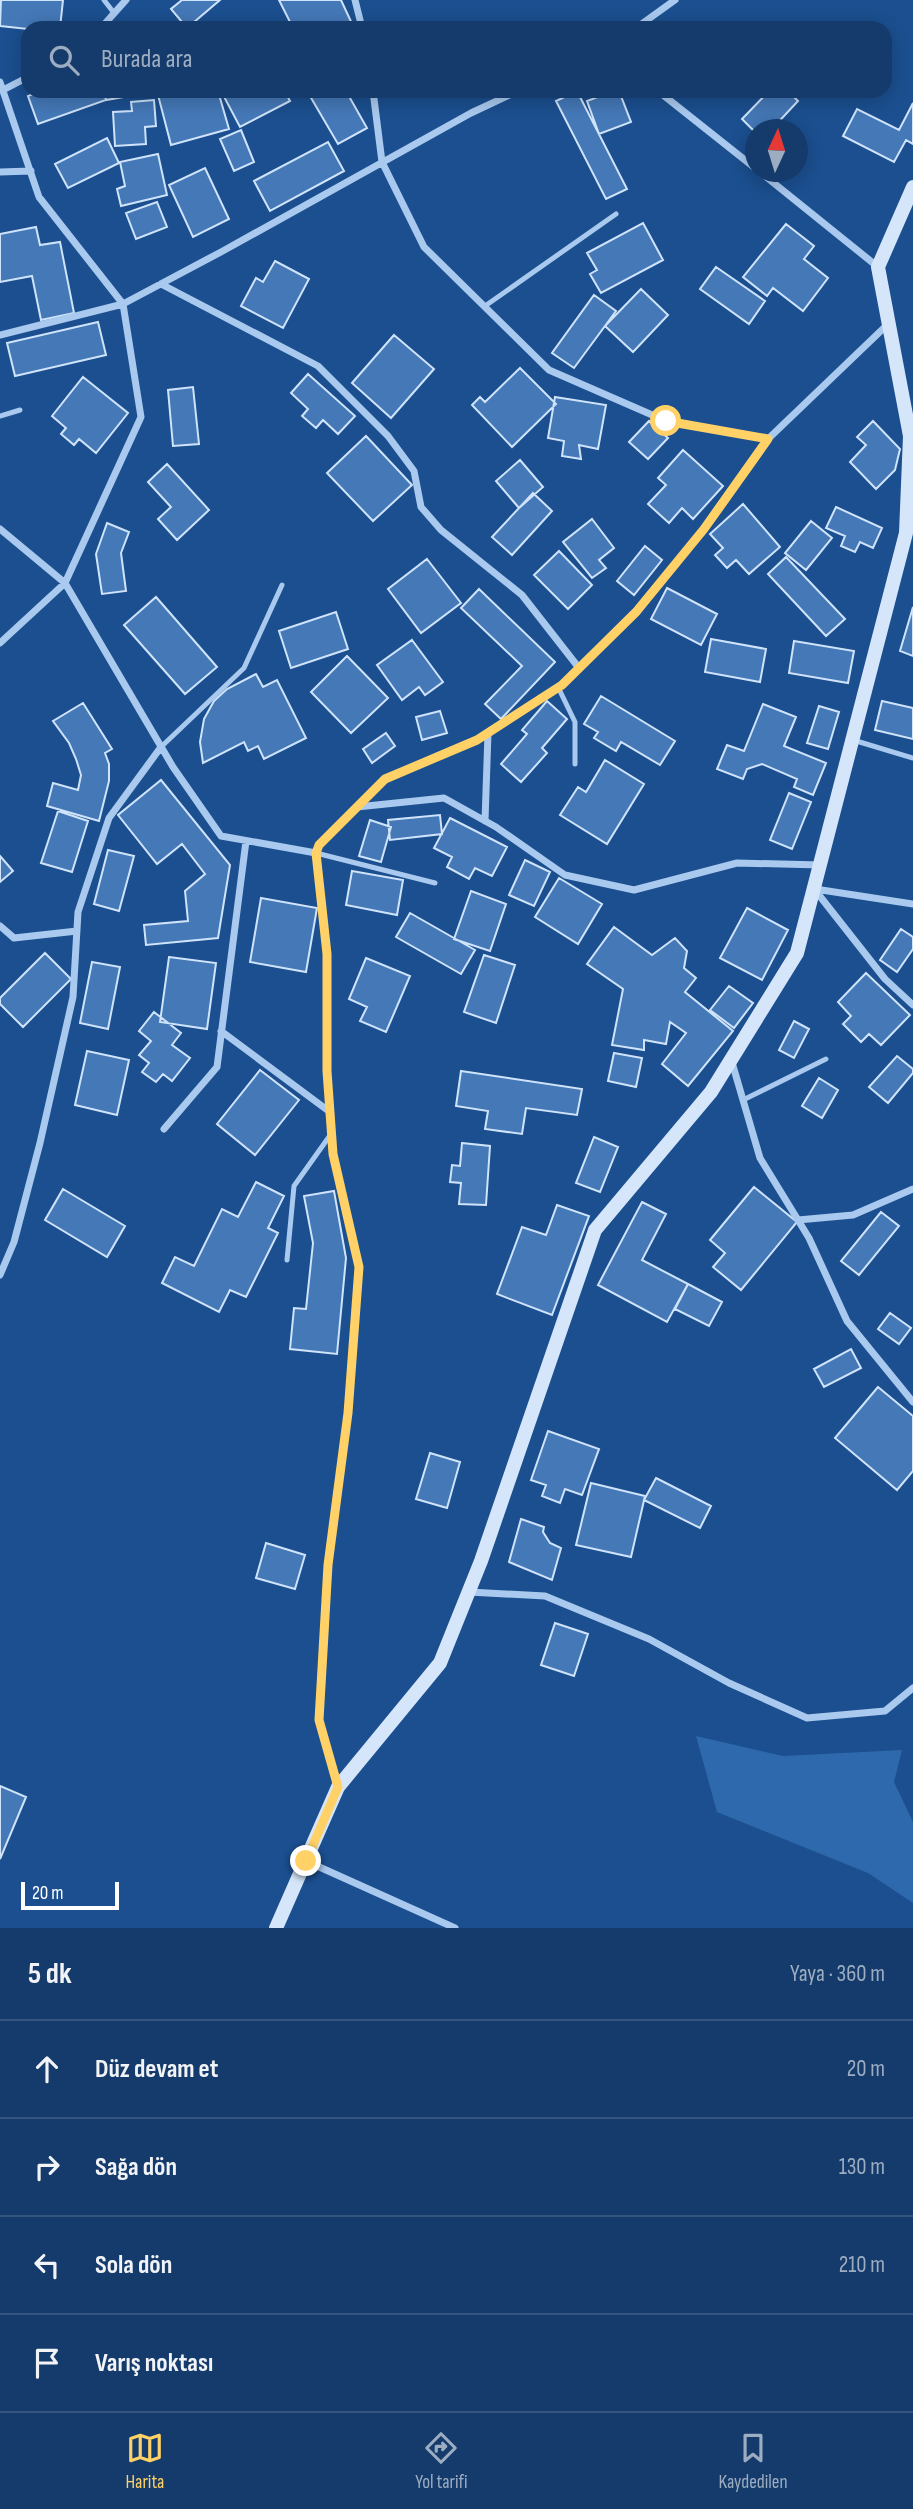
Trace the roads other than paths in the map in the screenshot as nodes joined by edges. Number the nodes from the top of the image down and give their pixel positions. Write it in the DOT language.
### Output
graph roads {
  1 [pos="104,0"];
  2 [pos="126,0"];
  3 [pos="355,0"];
  4 [pos="675,0"];
  5 [pos="114,13"];
  6 [pos="107,21"];
  7 [pos="360,21"];
  8 [pos="646,21"];
  9 [pos="21,79"];
  10 [pos="2,86"];
  11 [pos="374,98"];
  12 [pos="503,98"];
  13 [pos="667,98"];
  14 [pos="745,160"];
  15 [pos="382,162"];
  16 [pos="31,171"];
  17 [pos="0,172"];
  18 [pos="772,182"];
  19 [pos="913,187"];
  20 [pos="616,214"];
  21 [pos="878,267"];
  22 [pos="161,284"];
  23 [pos="123,304"];
  24 [pos="485,306"];
  25 [pos="888,325"];
  26 [pos="0,335"];
  27 [pos="20,410"];
  28 [pos="0,415"];
  29 [pos="768,439"];
  30 [pos="0,529"];
  31 [pos="907,553"];
  32 [pos="65,583"];
  33 [pos="282,585"];
  34 [pos="0,643"];
  35 [pos="579,668"];
  36 [pos="558,687"];
  37 [pos="488,733"];
  38 [pos="853,740"];
  39 [pos="161,747"];
  40 [pos="913,758"];
  41 [pos="575,764"];
  42 [pos="357,807"];
  43 [pos="485,821"];
  44 [pos="246,841"];
  45 [pos="316,853"];
  46 [pos="821,865"];
  47 [pos="435,883"];
  48 [pos="814,889"];
  49 [pos="913,904"];
  50 [pos="0,926"];
  51 [pos="77,931"];
  52 [pos="913,1005"];
  53 [pos="221,1031"];
  54 [pos="731,1059"];
  55 [pos="825,1059"];
  56 [pos="743,1100"];
  57 [pos="330,1112"];
  58 [pos="164,1129"];
  59 [pos="331,1134"];
  60 [pos="913,1189"];
  61 [pos="798,1220"];
  62 [pos="287,1260"];
  63 [pos="0,1275"];
  64 [pos="913,1402"];
  65 [pos="469,1592"];
  66 [pos="913,1688"];
  67 [pos="338,1787"];
  68 [pos="306,1861"];
  69 [pos="276,1928"];
  70 [pos="455,1928"];
  1 -- 5 [label="lane"];
  2 -- 5 [label="street"];
  3 -- 7 [label="street"];
  4 -- 8 [label="street"];
  5 -- 6 [label="street"];
  9 -- 10 [label="street"];
  10 -- 16 [label="street"];
  11 -- 15 [label="street"];
  12 -- 15 [label="street"];
  13 -- 14 [label="street"];
  15 -- 22 [label="street"];
  15 -- 24 [label="street"];
  16 -- 17 [label="street"];
  16 -- 23 [label="street"];
  18 -- 21 [label="street"];
  19 -- 21 [label="street"];
  20 -- 24 [label="lane"];
  21 -- 25 [label="street"];
  22 -- 23 [label="street"];
  22 -- 35 [label="street"];
  23 -- 26 [label="street"];
  23 -- 32 [label="street"];
  24 -- 29 [label="street"];
  25 -- 29 [label="street"];
  25 -- 31 [label="street"];
  27 -- 28 [label="lane"];
  29 -- 35 [label="street"];
  30 -- 32 [label="street"];
  31 -- 38 [label="street"];
  32 -- 34 [label="street"];
  32 -- 39 [label="street"];
  33 -- 39 [label="lane"];
  35 -- 36 [label="street"];
  36 -- 37 [label="street"];
  36 -- 41 [label="lane"];
  37 -- 42 [label="street"];
  37 -- 43 [label="street"];
  38 -- 40 [label="lane"];
  38 -- 46 [label="street"];
  39 -- 44 [label="street"];
  39 -- 51 [label="street"];
  42 -- 43 [label="street"];
  42 -- 45 [label="street"];
  43 -- 46 [label="street"];
  44 -- 45 [label="street"];
  44 -- 53 [label="street"];
  45 -- 47 [label="lane"];
  45 -- 57 [label="street"];
  46 -- 48 [label="street"];
  48 -- 49 [label="street"];
  48 -- 52 [label="street"];
  48 -- 54 [label="street"];
  50 -- 51 [label="street"];
  51 -- 63 [label="street"];
  53 -- 57 [label="street"];
  53 -- 58 [label="street"];
  54 -- 56 [label="street"];
  54 -- 65 [label="street"];
  55 -- 56 [label="lane"];
  56 -- 61 [label="street"];
  57 -- 59 [label="street"];
  59 -- 62 [label="lane"];
  59 -- 67 [label="street"];
  60 -- 61 [label="street"];
  61 -- 64 [label="street"];
  65 -- 66 [label="street"];
  65 -- 67 [label="street"];
  67 -- 68 [label="street"];
  68 -- 69 [label="street"];
  68 -- 70 [label="street"];
}
